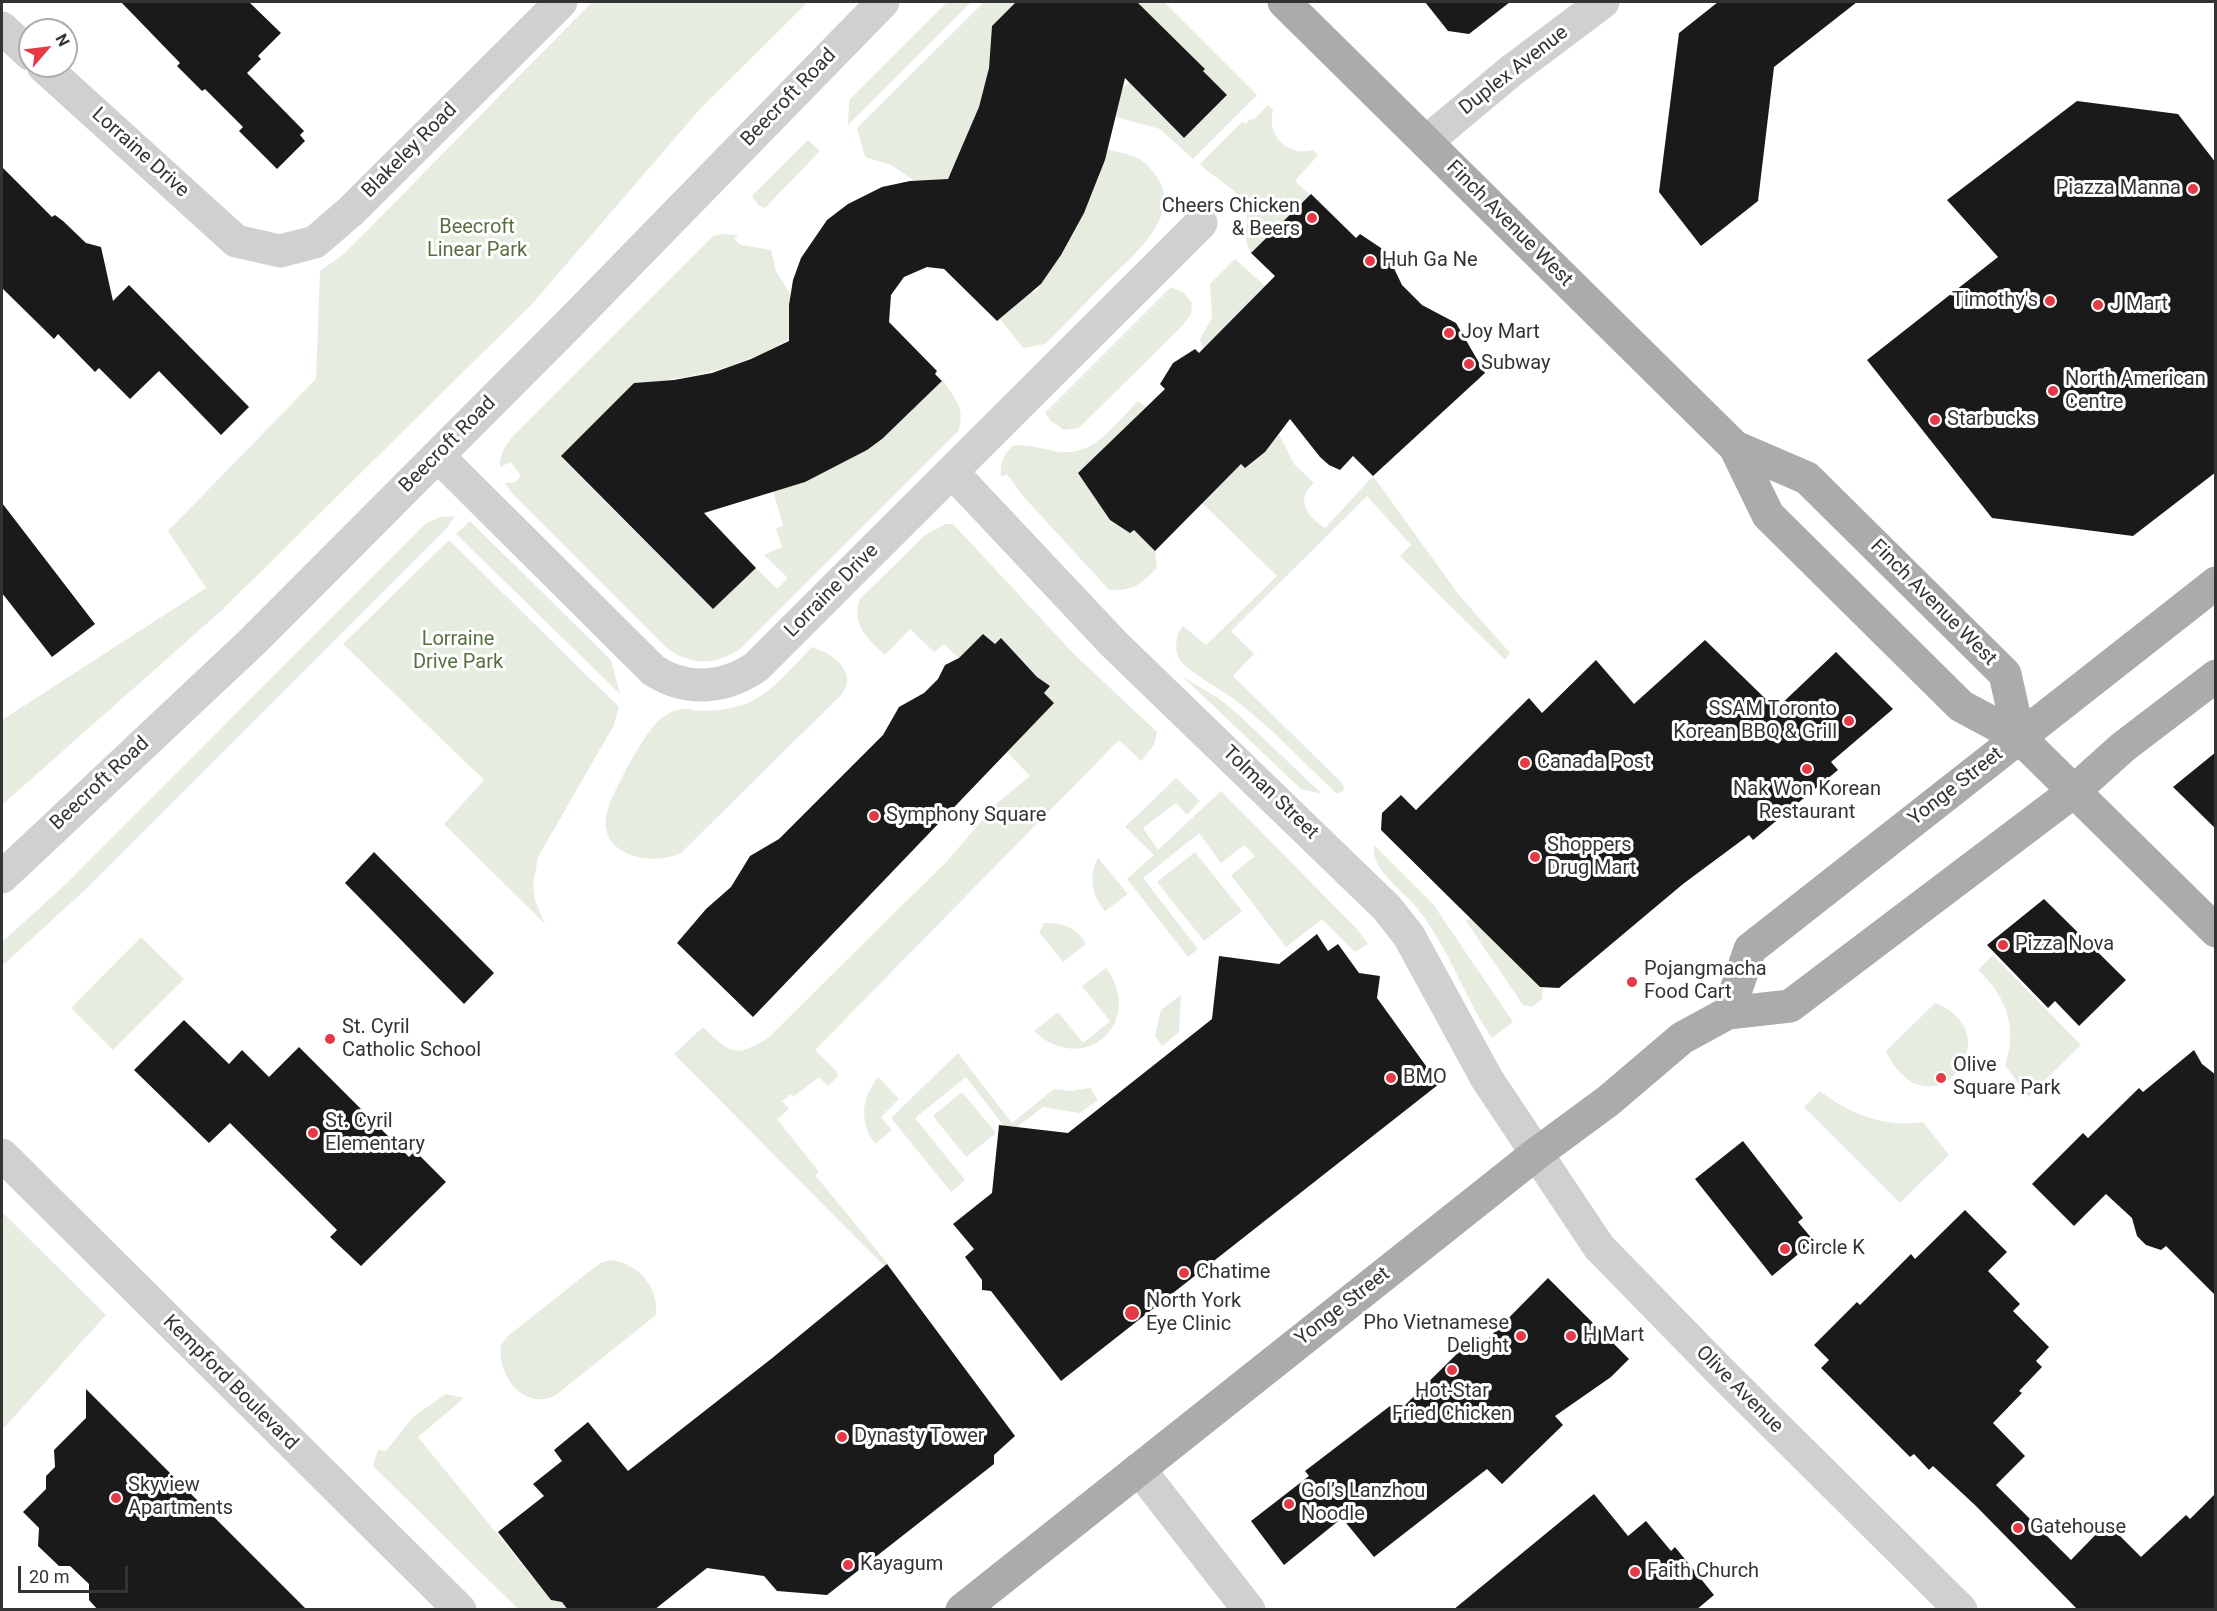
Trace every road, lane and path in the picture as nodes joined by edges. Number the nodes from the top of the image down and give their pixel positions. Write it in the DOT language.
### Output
graph roads {
  1 [pos="561,2"];
  2 [pos="883,2"];
  3 [pos="1284,2"];
  4 [pos="1603,2"];
  5 [pos="2,28"];
  6 [pos="18,43"];
  7 [pos="56,78"];
  8 [pos="1426,142"];
  9 [pos="1201,223"];
  10 [pos="236,241"];
  11 [pos="1735,447"];
  12 [pos="438,456"];
  13 [pos="952,472"];
  14 [pos="2216,583"];
  15 [pos="2216,676"];
  16 [pos="2019,737"];
  17 [pos="2073,792"];
  18 [pos="2,877"];
  19 [pos="2216,931"];
  20 [pos="1728,1012"];
  21 [pos="1536,1154"];
  22 [pos="2,1155"];
  23 [pos="1139,1469"];
  24 [pos="460,1610"];
  25 [pos="962,1610"];
  26 [pos="1249,1610"];
  27 [pos="1961,1610"];
  1 -- 10 [label="street, Blakeley Road"];
  2 -- 12 [label="street, Beecroft Road"];
  3 -- 8 [label="main road, Finch Avenue West"];
  4 -- 8 [label="street, Duplex Avenue"];
  5 -- 6 [label="street"];
  7 -- 10 [label="street, Lorraine Drive"];
  8 -- 11 [label="main road, Finch Avenue West"];
  9 -- 13 [label="street, Lorraine Drive"];
  11 -- 16 [label="main road, Finch Avenue West"];
  11 -- 16 [label="main road, Finch Avenue West"];
  12 -- 13 [label="street, Lorraine Drive"];
  12 -- 18 [label="street, Beecroft Road"];
  13 -- 21 [label="street, Tolman Street"];
  14 -- 16 [label="main road, Yonge Street"];
  15 -- 17 [label="main road, Yonge Street"];
  16 -- 17 [label="main road"];
  16 -- 20 [label="main road, Yonge Street"];
  17 -- 19 [label="main road"];
  17 -- 20 [label="main road, Yonge Street"];
  20 -- 21 [label="main road, Yonge Street"];
  21 -- 23 [label="main road, Yonge Street"];
  21 -- 27 [label="street, Olive Avenue"];
  22 -- 24 [label="street, Kempford Boulevard"];
  23 -- 25 [label="main road, Yonge Street"];
  23 -- 26 [label="street"];
}
